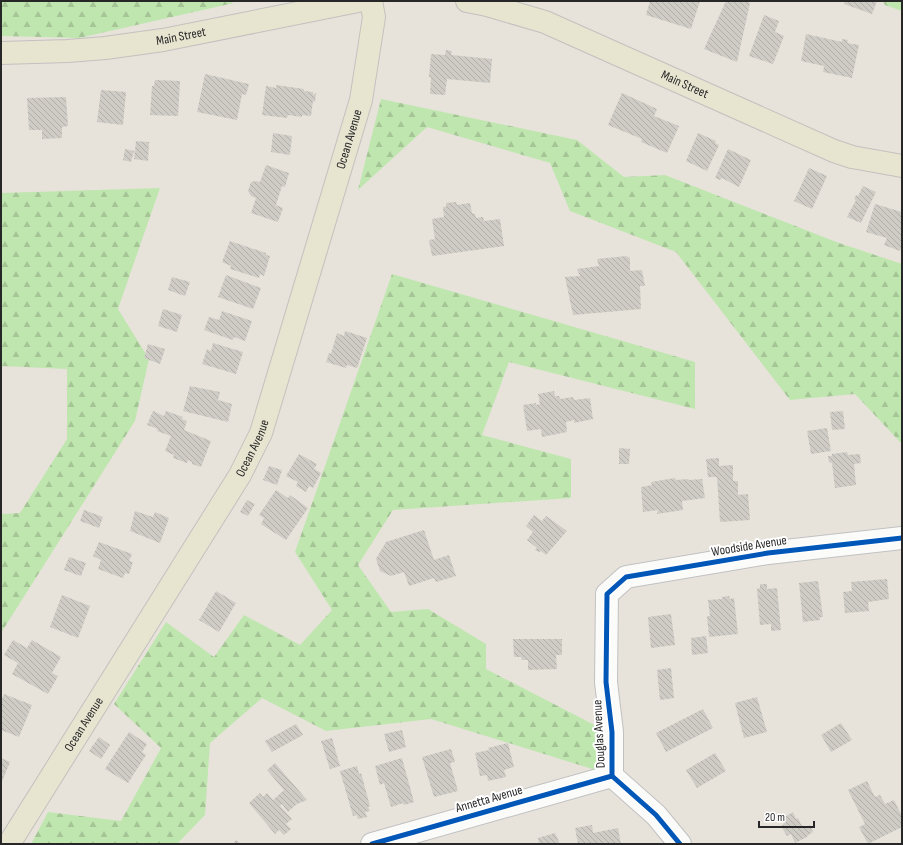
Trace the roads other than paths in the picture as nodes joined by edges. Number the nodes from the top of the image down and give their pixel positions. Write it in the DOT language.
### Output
graph roads {
  1 [pos="358,1"];
  2 [pos="371,1"];
  3 [pos="467,1"];
  4 [pos="1,53"];
  5 [pos="902,166"];
  6 [pos="902,538"];
  7 [pos="607,594"];
  8 [pos="612,776"];
  9 [pos="9,844"];
  10 [pos="372,844"];
  11 [pos="680,844"];
  1 -- 4 [label="main road, Main Street"];
  2 -- 9 [label="main road, Ocean Avenue"];
  3 -- 5 [label="main road, Main Street"];
  6 -- 7 [label="street, Woodside Avenue"];
  7 -- 8 [label="street, Douglas Avenue"];
  8 -- 10 [label="street, Annetta Avenue"];
  8 -- 11 [label="street, Douglas Avenue"];
}
